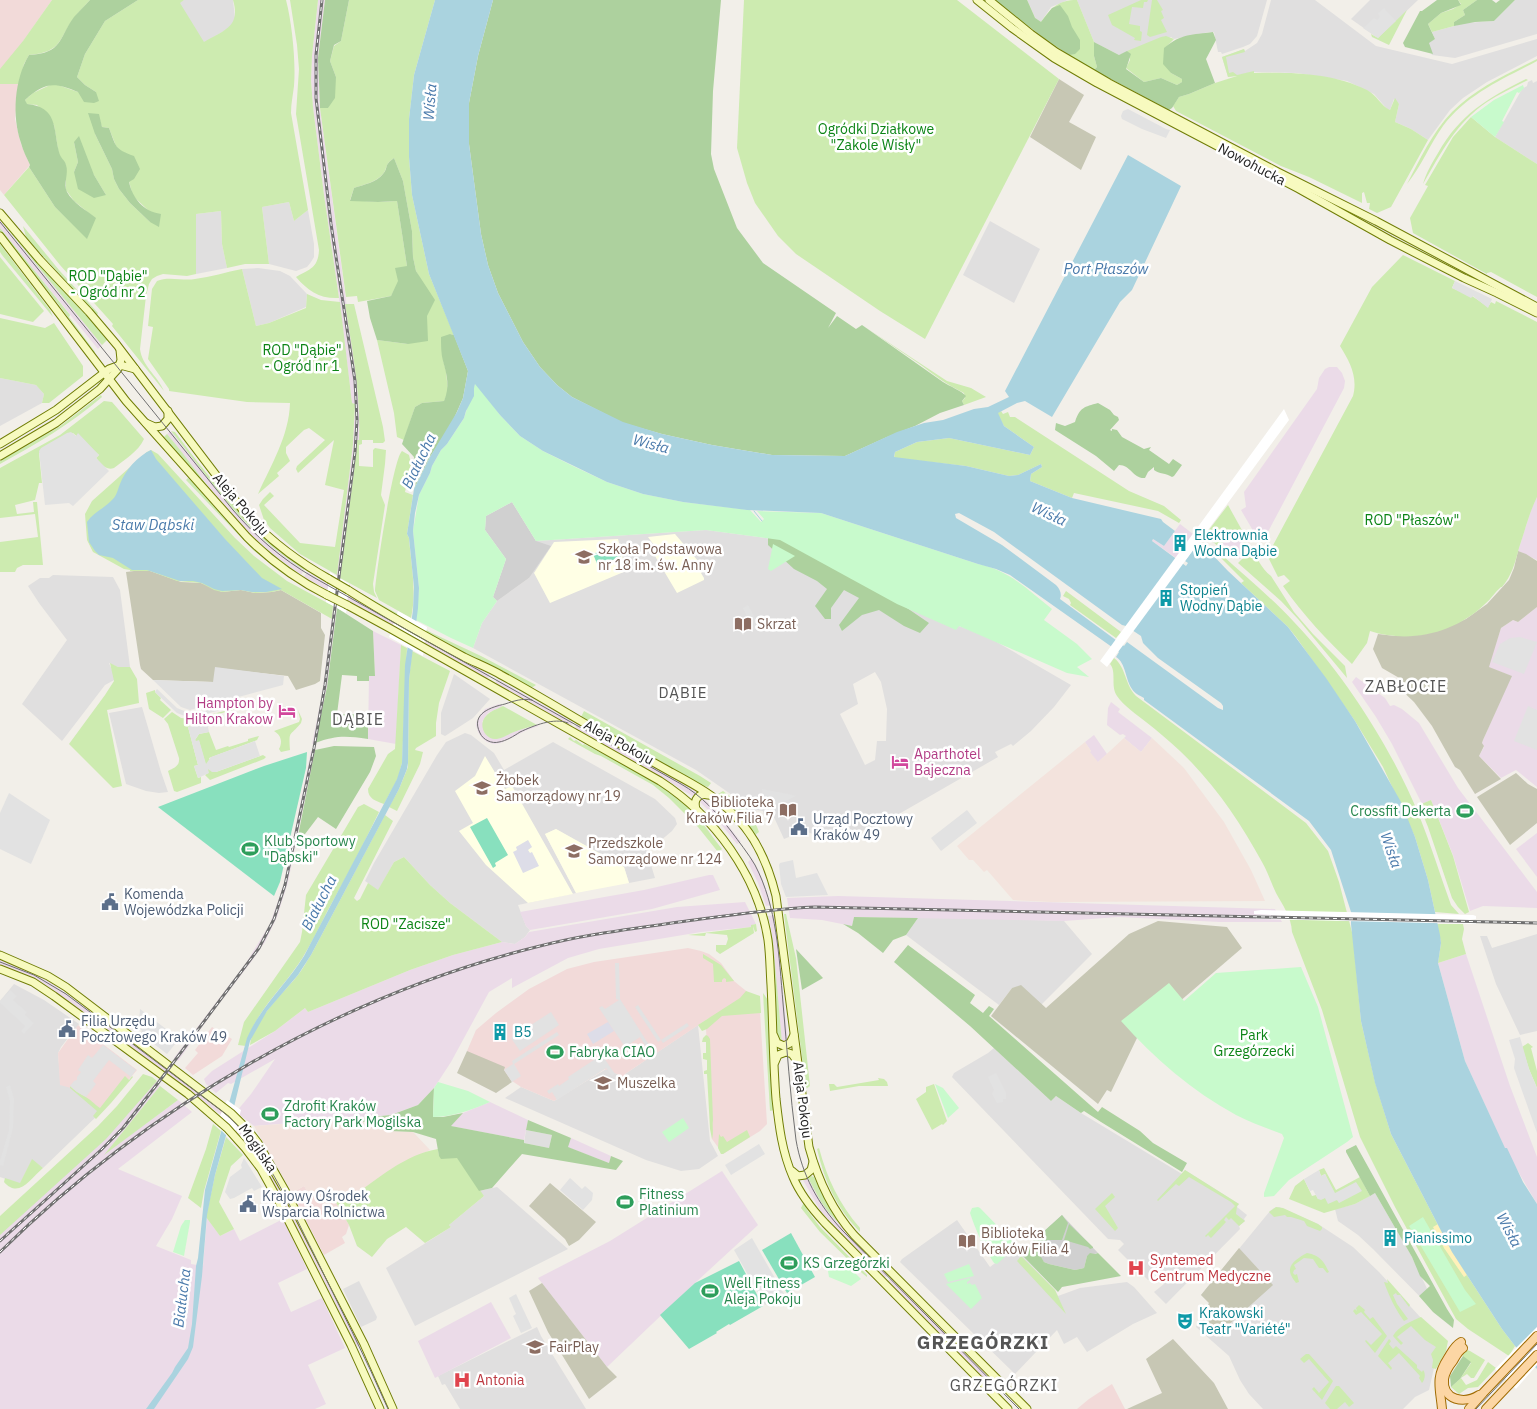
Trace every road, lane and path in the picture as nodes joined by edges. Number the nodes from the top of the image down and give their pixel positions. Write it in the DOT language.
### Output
graph roads {
  1 [pos="977,0"];
  2 [pos="989,0"];
  3 [pos="0,213"];
  4 [pos="0,236"];
  5 [pos="1537,307"];
  6 [pos="1537,313"];
  7 [pos="118,345"];
  8 [pos="120,366"];
  9 [pos="137,371"];
  10 [pos="104,372"];
  11 [pos="110,380"];
  12 [pos="168,412"];
  13 [pos="144,422"];
  14 [pos="0,444"];
  15 [pos="0,456"];
  16 [pos="503,675"];
  17 [pos="493,687"];
  18 [pos="713,797"];
  19 [pos="696,809"];
  20 [pos="0,955"];
  21 [pos="0,969"];
  22 [pos="772,1028"];
  23 [pos="794,1028"];
  24 [pos="774,1068"];
  25 [pos="799,1068"];
  26 [pos="248,1130"];
  27 [pos="235,1136"];
  28 [pos="812,1156"];
  29 [pos="788,1164"];
  30 [pos="1537,1336"];
  31 [pos="1537,1355"];
  32 [pos="1009,1391"];
  33 [pos="1483,1393"];
  34 [pos="1000,1401"];
  35 [pos="380,1409"];
  36 [pos="393,1409"];
  37 [pos="1008,1409"];
  38 [pos="1027,1409"];
  39 [pos="1442,1409"];
  40 [pos="1469,1409"];
  41 [pos="1486,1409"];
  1 -- 6 [label="main road, Nowohucka"];
  2 -- 5 [label="main road, Nowohucka"];
  3 -- 7 [label="main road, Aleja Pokoju"];
  4 -- 10 [label="main road, Aleja Pokoju"];
  7 -- 8 [label="main road"];
  7 -- 9 [label="main road, Aleja Pokoju"];
  8 -- 9 [label="main road"];
  8 -- 10 [label="main road"];
  8 -- 11 [label="main road"];
  9 -- 12 [label="main road, Aleja Pokoju"];
  10 -- 11 [label="main road, Aleja Pokoju"];
  10 -- 14 [label="main road"];
  11 -- 13 [label="main road, Aleja Pokoju"];
  11 -- 15 [label="main road"];
  12 -- 13 [label="main road"];
  12 -- 16 [label="main road, Aleja Pokoju, bridge"];
  13 -- 17 [label="main road, Aleja Pokoju, bridge"];
  16 -- 17 [label="main road"];
  16 -- 18 [label="main road, Aleja Pokoju"];
  17 -- 19 [label="main road, Aleja Pokoju"];
  18 -- 19 [label="main road"];
  18 -- 23 [label="main road, Aleja Pokoju"];
  19 -- 22 [label="main road, Aleja Pokoju"];
  20 -- 26 [label="main road, Mogilska"];
  21 -- 27 [label="main road, Mogilska"];
  22 -- 23 [label="main road"];
  22 -- 24 [label="main road, Aleja Pokoju"];
  23 -- 25 [label="main road, Aleja Pokoju"];
  24 -- 25 [label="main road"];
  24 -- 29 [label="main road, Aleja Pokoju"];
  25 -- 28 [label="main road, Aleja Pokoju"];
  26 -- 27 [label="main road"];
  26 -- 36 [label="main road, Mogilska"];
  27 -- 35 [label="main road, Mogilska"];
  28 -- 29 [label="main road"];
  28 -- 32 [label="main road, Aleja Pokoju"];
  29 -- 34 [label="main road, Aleja Pokoju"];
  30 -- 33 [label="main road"];
  31 -- 41 [label="main road"];
  32 -- 34 [label="main road"];
  32 -- 38 [label="main road, Aleja Pokoju"];
  33 -- 39 [label="main road"];
  33 -- 40 [label="main road"];
  34 -- 37 [label="main road, Aleja Pokoju"];
}
